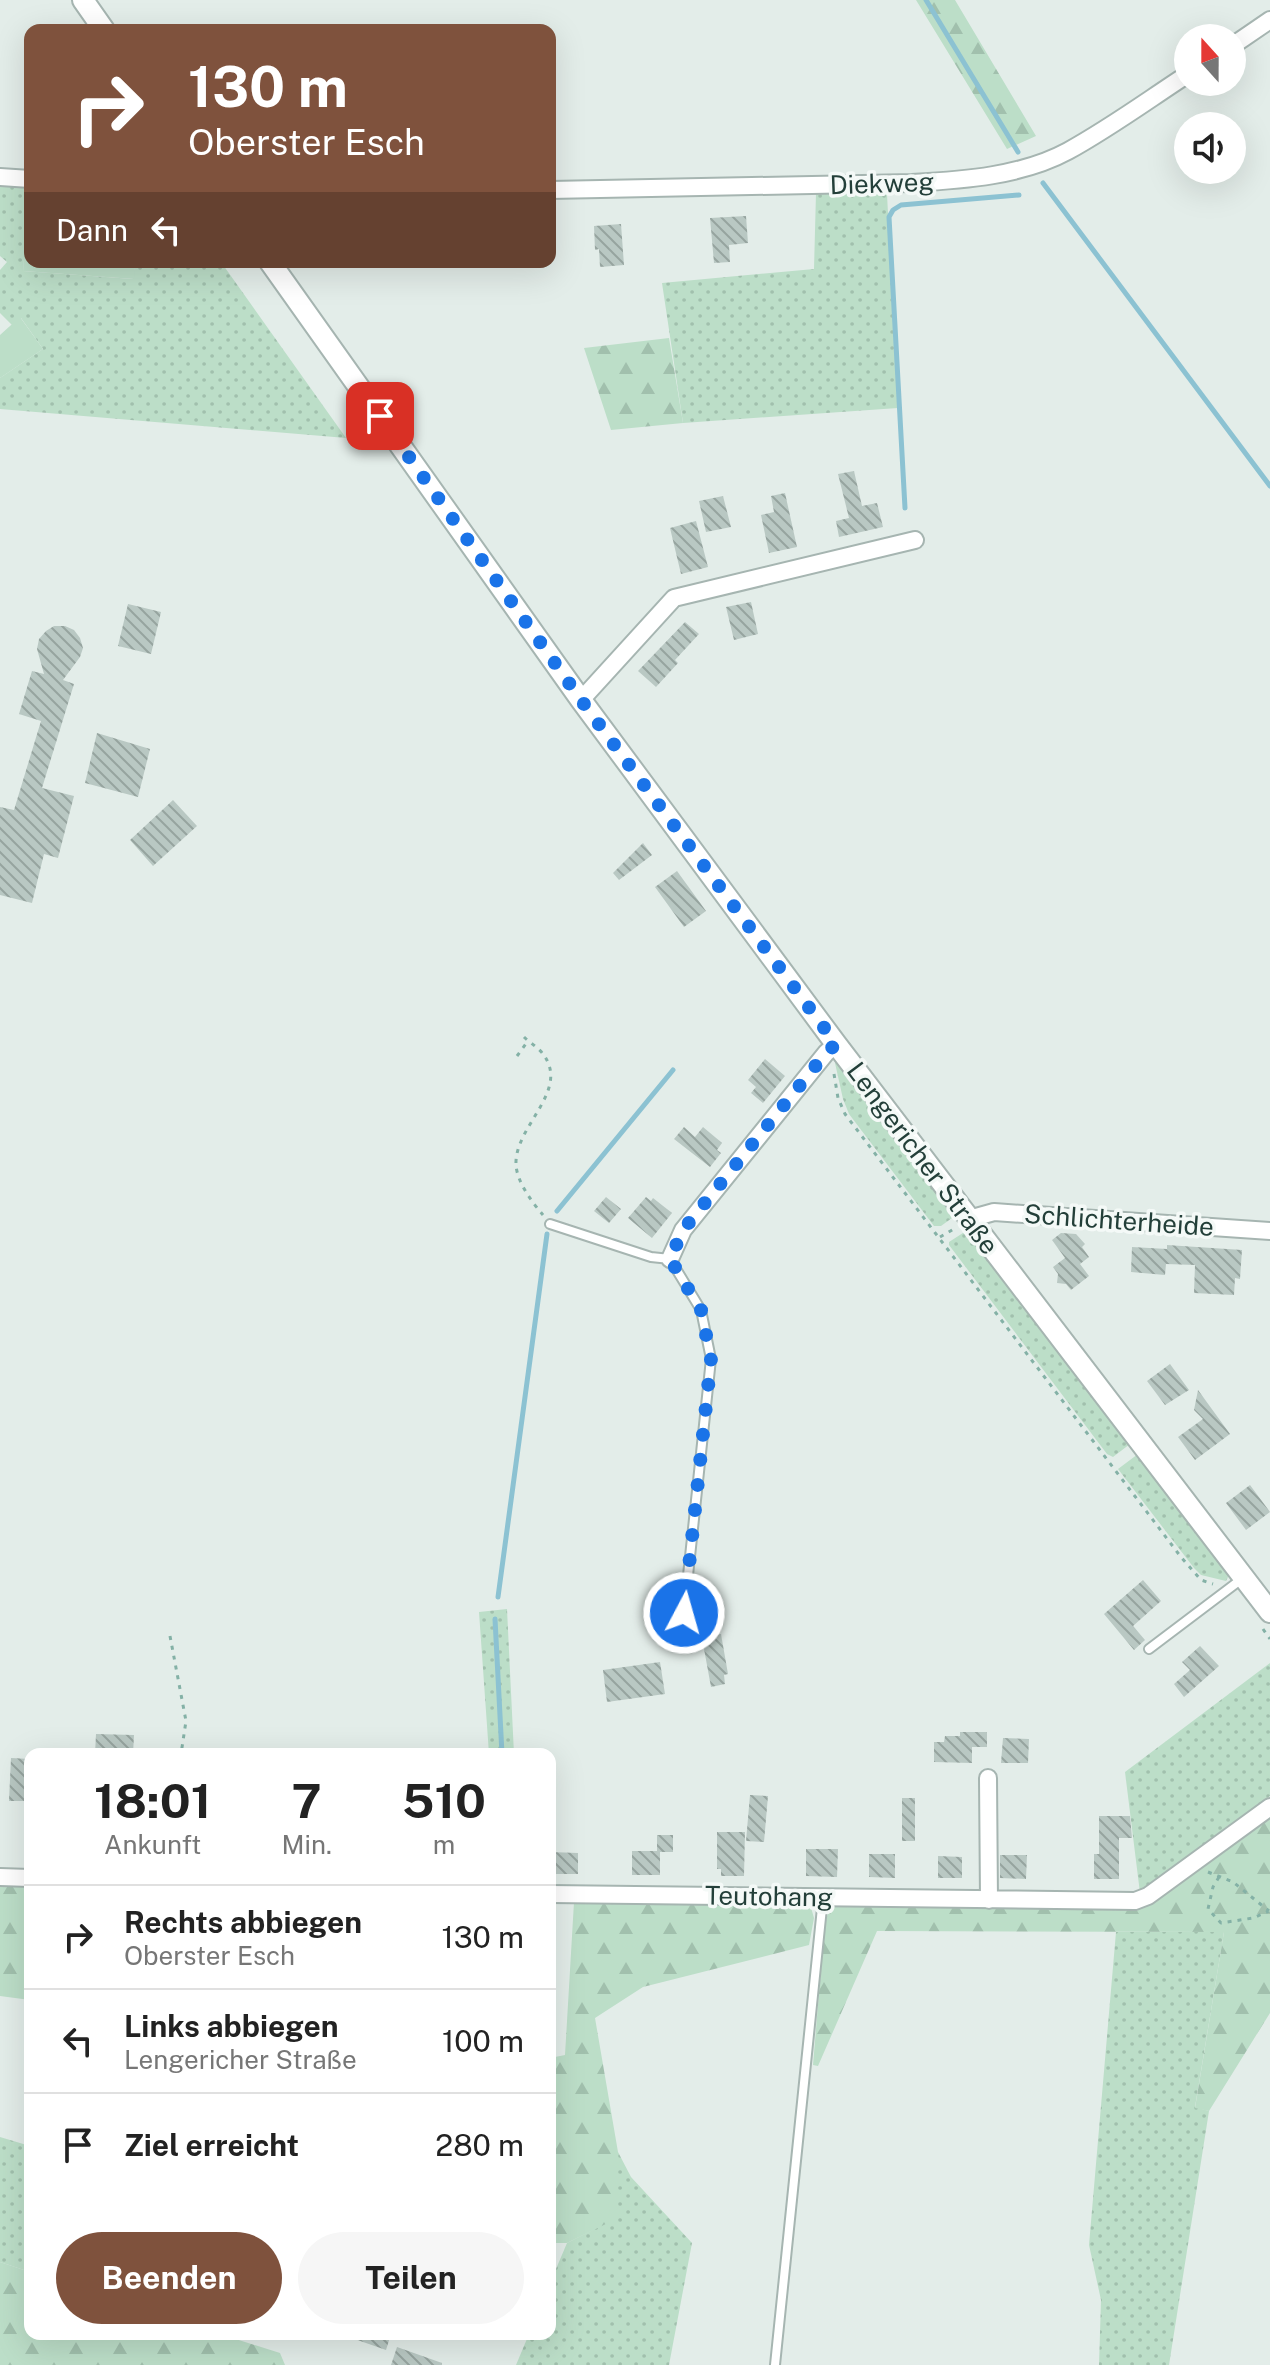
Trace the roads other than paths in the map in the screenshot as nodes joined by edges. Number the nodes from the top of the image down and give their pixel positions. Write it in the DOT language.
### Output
graph roads {
  1 [pos="83,0"];
  2 [pos="1270,20"];
  3 [pos="100,24"];
  4 [pos="1246,36"];
  5 [pos="1174,83"];
  6 [pos="0,177"];
  7 [pos="24,179"];
  8 [pos="556,190"];
  9 [pos="274,268"];
  10 [pos="915,540"];
  11 [pos="581,700"];
  12 [pos="836,1044"];
  13 [pos="969,1219"];
  14 [pos="550,1224"];
  15 [pos="1270,1231"];
  16 [pos="670,1259"];
  17 [pos="1244,1577"];
  18 [pos="1270,1612"];
  19 [pos="684,1613"];
  20 [pos="1149,1649"];
  21 [pos="988,1778"];
  22 [pos="1270,1807"];
  23 [pos="0,1877"];
  24 [pos="24,1878"];
  25 [pos="556,1894"];
  26 [pos="823,1897"];
  27 [pos="989,1900"];
  28 [pos="775,2365"];
  1 -- 3 [label="street"];
  2 -- 4 [label="street"];
  5 -- 8 [label="street, Diekweg"];
  6 -- 7 [label="street"];
  9 -- 11 [label="street, Lengericher Straße"];
  10 -- 11 [label="street"];
  11 -- 12 [label="street, Lengericher Straße"];
  12 -- 13 [label="street, Lengericher Straße"];
  12 -- 16 [label="street"];
  13 -- 15 [label="street, Schlichterheide"];
  13 -- 17 [label="street, Lengericher Straße"];
  14 -- 16 [label="lane"];
  16 -- 19 [label="lane"];
  17 -- 18 [label="street, Lengericher Straße"];
  17 -- 20 [label="lane"];
  21 -- 27 [label="street"];
  22 -- 27 [label="street, Teutohang"];
  23 -- 24 [label="street"];
  25 -- 26 [label="street, Teutohang"];
  26 -- 27 [label="street, Teutohang"];
  26 -- 28 [label="lane"];
}
